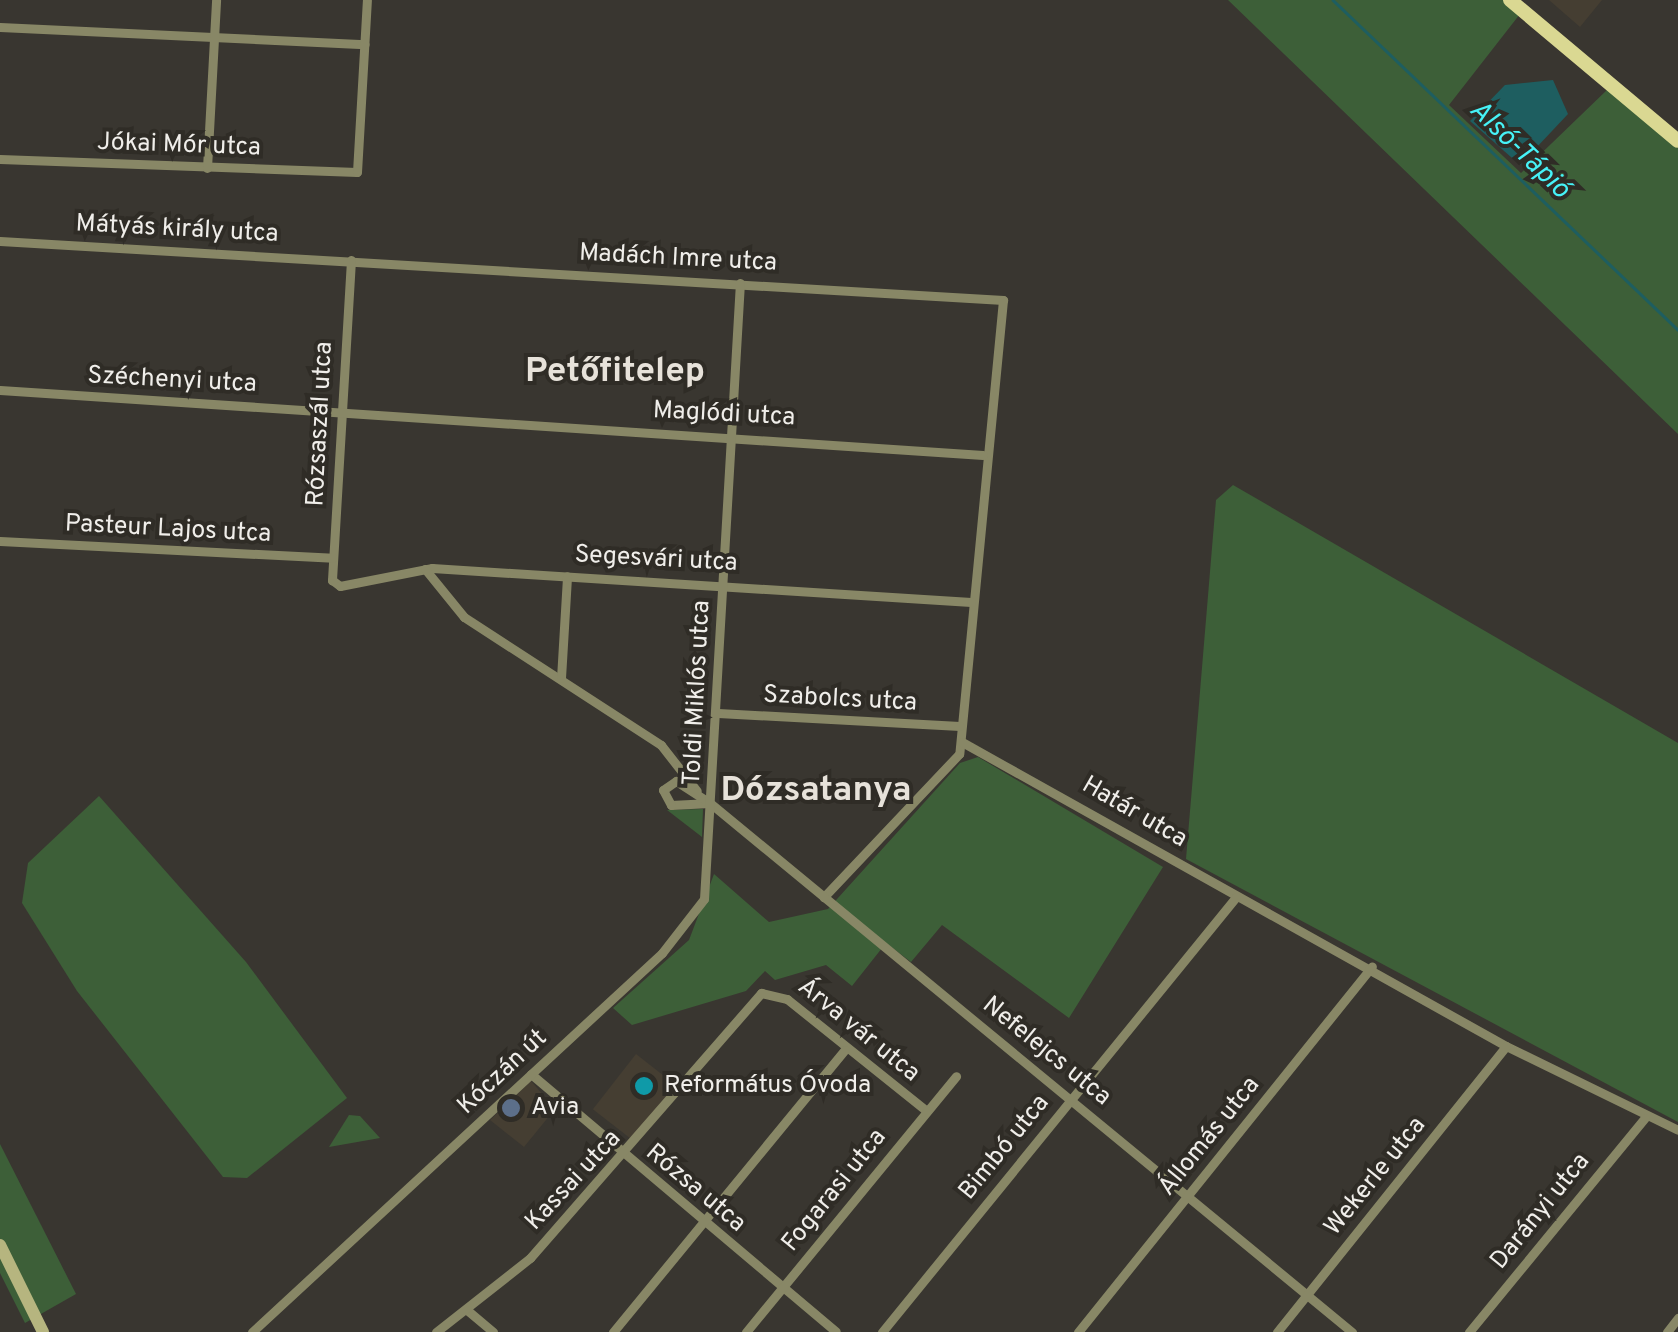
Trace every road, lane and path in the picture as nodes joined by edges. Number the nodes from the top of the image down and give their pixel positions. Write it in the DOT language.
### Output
graph roads {
  1 [pos="216,0"];
  2 [pos="368,0"];
  3 [pos="1510,0"];
  4 [pos="0,27"];
  5 [pos="216,36"];
  6 [pos="365,44"];
  7 [pos="1678,142"];
  8 [pos="0,158"];
  9 [pos="207,168"];
  10 [pos="0,241"];
  11 [pos="351,260"];
  12 [pos="740,282"];
  13 [pos="0,390"];
  14 [pos="341,412"];
  15 [pos="734,435"];
  16 [pos="983,455"];
  17 [pos="0,541"];
  18 [pos="333,558"];
  19 [pos="425,570"];
  20 [pos="566,576"];
  21 [pos="724,584"];
  22 [pos="340,586"];
  23 [pos="970,602"];
  24 [pos="561,678"];
  25 [pos="718,714"];
  26 [pos="960,726"];
  27 [pos="962,742"];
  28 [pos="708,802"];
  29 [pos="1236,896"];
  30 [pos="824,897"];
  31 [pos="1372,966"];
  32 [pos="761,993"];
  33 [pos="1506,1046"];
  34 [pos="845,1050"];
  35 [pos="531,1074"];
  36 [pos="956,1076"];
  37 [pos="1071,1099"];
  38 [pos="927,1111"];
  39 [pos="1645,1118"];
  40 [pos="1678,1130"];
  41 [pos="625,1157"];
  42 [pos="1188,1196"];
  43 [pos="704,1222"];
  44 [pos="0,1246"];
  45 [pos="782,1288"];
  46 [pos="1308,1295"];
  47 [pos="467,1310"];
  48 [pos="1678,1318"];
  49 [pos="43,1332"];
  50 [pos="252,1332"];
  51 [pos="436,1332"];
  52 [pos="492,1332"];
  53 [pos="614,1332"];
  54 [pos="746,1332"];
  55 [pos="836,1332"];
  56 [pos="882,1332"];
  57 [pos="1078,1332"];
  58 [pos="1277,1332"];
  59 [pos="1352,1332"];
  60 [pos="1469,1332"];
  61 [pos="1667,1332"];
  1 -- 5 [label="street"];
  2 -- 6 [label="street"];
  3 -- 7 [label="main road"];
  4 -- 5 [label="street"];
  5 -- 6 [label="street"];
  5 -- 9 [label="street"];
  6 -- 9 [label="street, Jókai Mór utca"];
  8 -- 9 [label="street, Jókai Mór utca"];
  10 -- 11 [label="street, Mátyás király utca"];
  11 -- 12 [label="street, Madách Imre utca"];
  11 -- 14 [label="street, Rózsaszál utca"];
  12 -- 15 [label="street, Toldi Miklós utca"];
  12 -- 16 [label="street, Madách Imre utca"];
  13 -- 14 [label="street, Széchenyi utca"];
  14 -- 15 [label="street, Maglódi utca"];
  14 -- 18 [label="street, Rózsaszál utca"];
  15 -- 16 [label="street, Maglódi utca"];
  15 -- 21 [label="street, Toldi Miklós utca"];
  16 -- 23 [label="street"];
  17 -- 18 [label="street, Pasteur Lajos utca"];
  18 -- 22 [label="street, Rózsaszál utca"];
  19 -- 20 [label="street, Segesvári utca"];
  19 -- 22 [label="street, Segesvári utca"];
  19 -- 24 [label="street, Nefelejcs utca"];
  20 -- 21 [label="street, Segesvári utca"];
  20 -- 24 [label="street"];
  21 -- 23 [label="street, Segesvári utca"];
  21 -- 25 [label="street, Toldi Miklós utca"];
  23 -- 26 [label="street"];
  24 -- 28 [label="street, Nefelejcs utca"];
  25 -- 26 [label="street, Szabolcs utca"];
  25 -- 28 [label="street, Toldi Miklós utca"];
  26 -- 27 [label="street"];
  27 -- 29 [label="street, Határ utca"];
  27 -- 30 [label="street"];
  28 -- 30 [label="street, Nefelejcs utca"];
  28 -- 35 [label="street, Kóczán út"];
  29 -- 31 [label="street, Határ utca"];
  29 -- 37 [label="street, Bimbó utca"];
  30 -- 37 [label="street, Nefelejcs utca"];
  31 -- 33 [label="street, Határ utca"];
  31 -- 42 [label="street, Állomás utca"];
  32 -- 34 [label="street, Árva vár utca"];
  32 -- 41 [label="street, Kassai utca"];
  33 -- 39 [label="street, Határ utca"];
  33 -- 46 [label="street, Wekerle utca"];
  34 -- 38 [label="street, Árva vár utca"];
  34 -- 43 [label="street"];
  35 -- 41 [label="street, Rózsa utca"];
  35 -- 50 [label="street, Kóczán út"];
  36 -- 38 [label="street, Fogarasi utca"];
  37 -- 42 [label="street, Nefelejcs utca"];
  37 -- 56 [label="street, Bimbó utca"];
  38 -- 45 [label="street, Fogarasi utca"];
  39 -- 40 [label="street, Határ utca"];
  39 -- 60 [label="street, Darányi utca"];
  41 -- 43 [label="street, Rózsa utca"];
  41 -- 47 [label="street, Kassai utca"];
  42 -- 46 [label="street, Nefelejcs utca"];
  42 -- 57 [label="street, Állomás utca"];
  43 -- 45 [label="street, Rózsa utca"];
  43 -- 53 [label="street"];
  44 -- 49 [label="main road"];
  45 -- 54 [label="street, Fogarasi utca"];
  45 -- 55 [label="street, Rózsa utca"];
  46 -- 58 [label="street, Wekerle utca"];
  46 -- 59 [label="street, Nefelejcs utca"];
  47 -- 51 [label="street, Kassai utca"];
  47 -- 52 [label="street"];
  48 -- 61 [label="street"];
}
